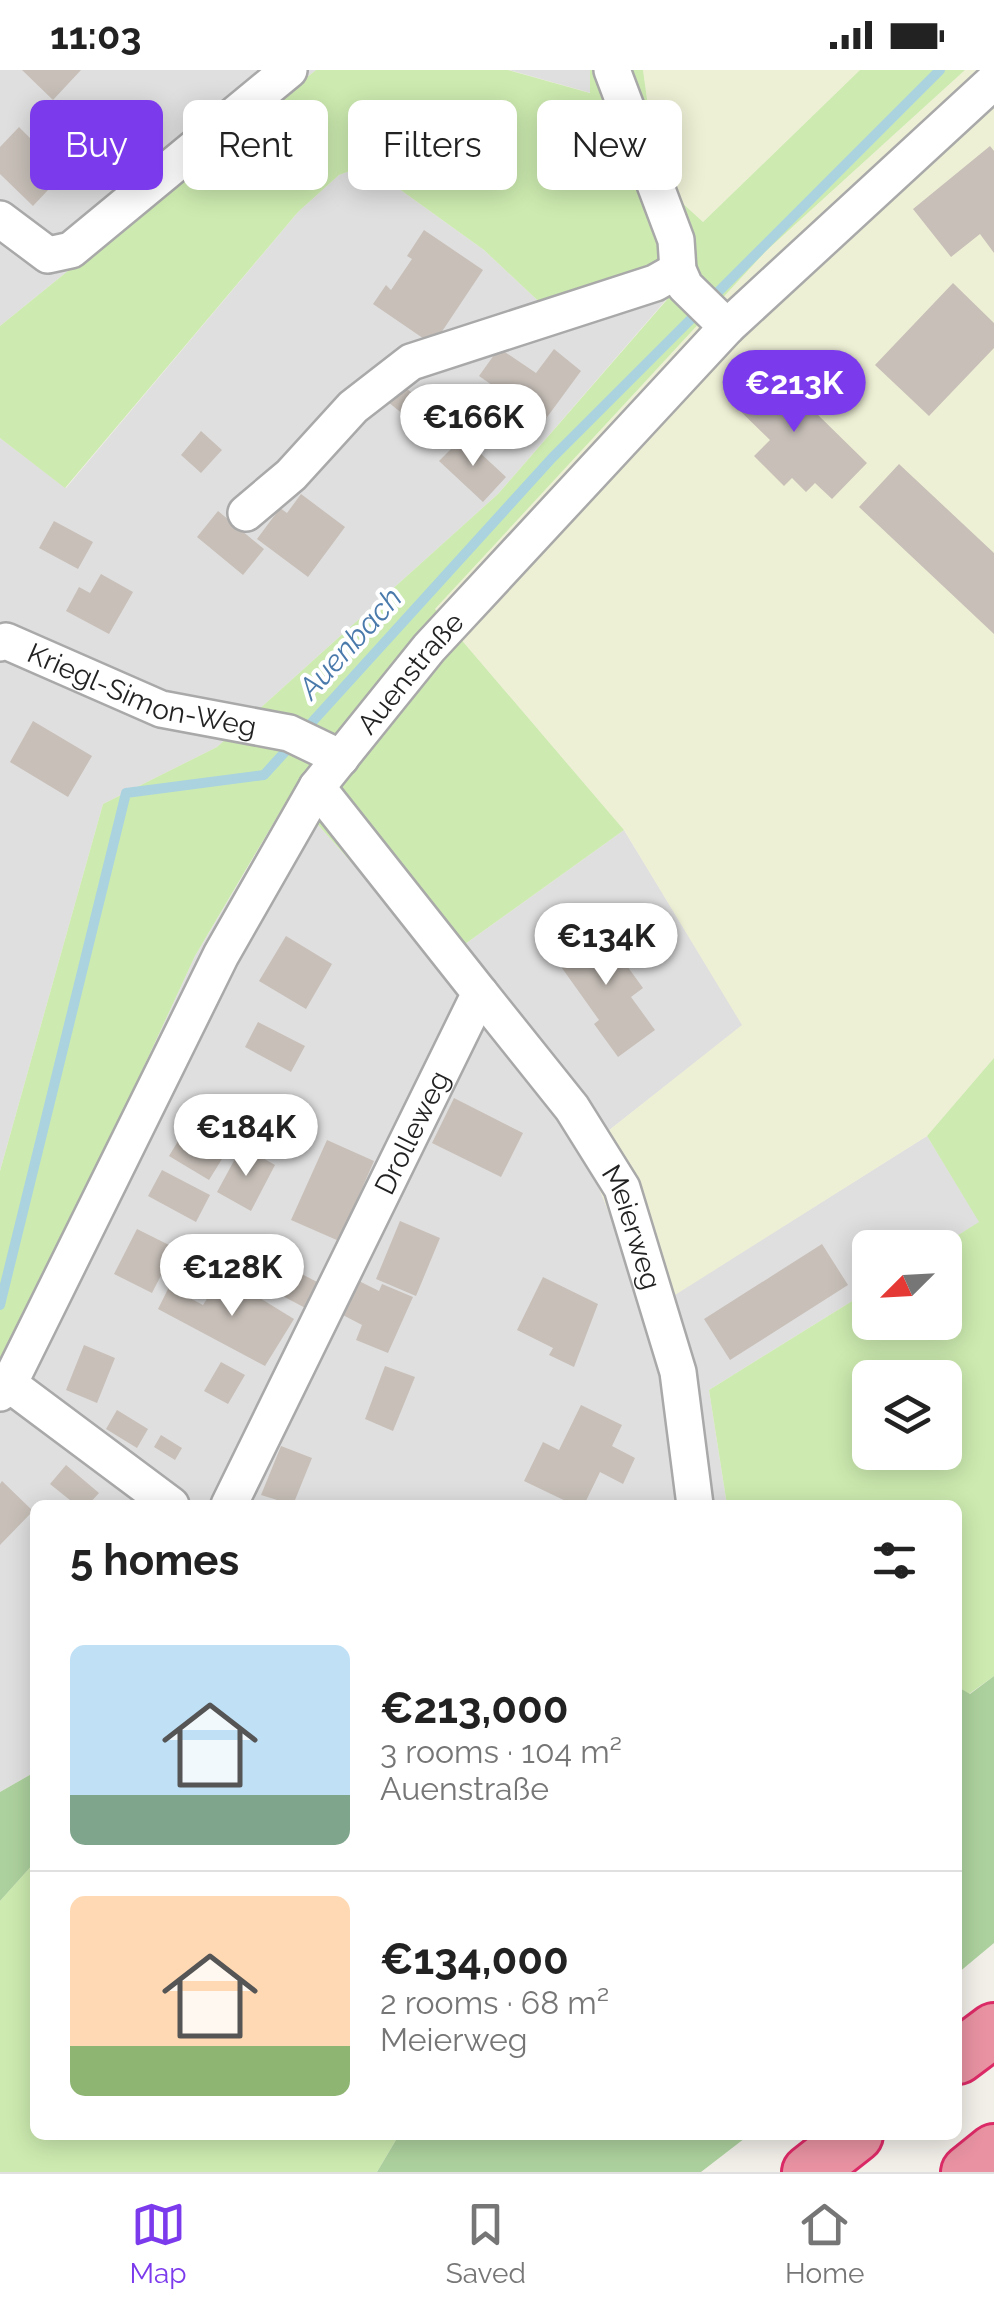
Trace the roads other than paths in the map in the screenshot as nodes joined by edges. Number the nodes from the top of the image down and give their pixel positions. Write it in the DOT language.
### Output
graph roads {
  1 [pos="288,70"];
  2 [pos="612,70"];
  3 [pos="994,81"];
  4 [pos="0,219"];
  5 [pos="682,278"];
  6 [pos="721,321"];
  7 [pos="246,513"];
  8 [pos="0,644"];
  9 [pos="315,746"];
  10 [pos="318,787"];
  11 [pos="480,992"];
  12 [pos="4,1389"];
  13 [pos="164,1500"];
  14 [pos="231,1500"];
  15 [pos="694,1500"];
  16 [pos="994,2030"];
  17 [pos="962,2055"];
  18 [pos="850,2140"];
  19 [pos="994,2150"];
  20 [pos="809,2172"];
  21 [pos="968,2172"];
  1 -- 4 [label="street"];
  2 -- 5 [label="street"];
  3 -- 6 [label="street, Auenstraße"];
  5 -- 6 [label="street"];
  5 -- 7 [label="street"];
  6 -- 9 [label="street, Auenstraße"];
  8 -- 9 [label="street, Kriegl-Simon-Weg"];
  9 -- 10 [label="street, Auenstraße"];
  10 -- 11 [label="street"];
  10 -- 12 [label="street, Auenstraße"];
  11 -- 14 [label="street, Drolleweg"];
  11 -- 15 [label="street, Meierweg"];
  12 -- 13 [label="street"];
  16 -- 17 [label="highway"];
  18 -- 20 [label="highway"];
  19 -- 21 [label="highway"];
}
